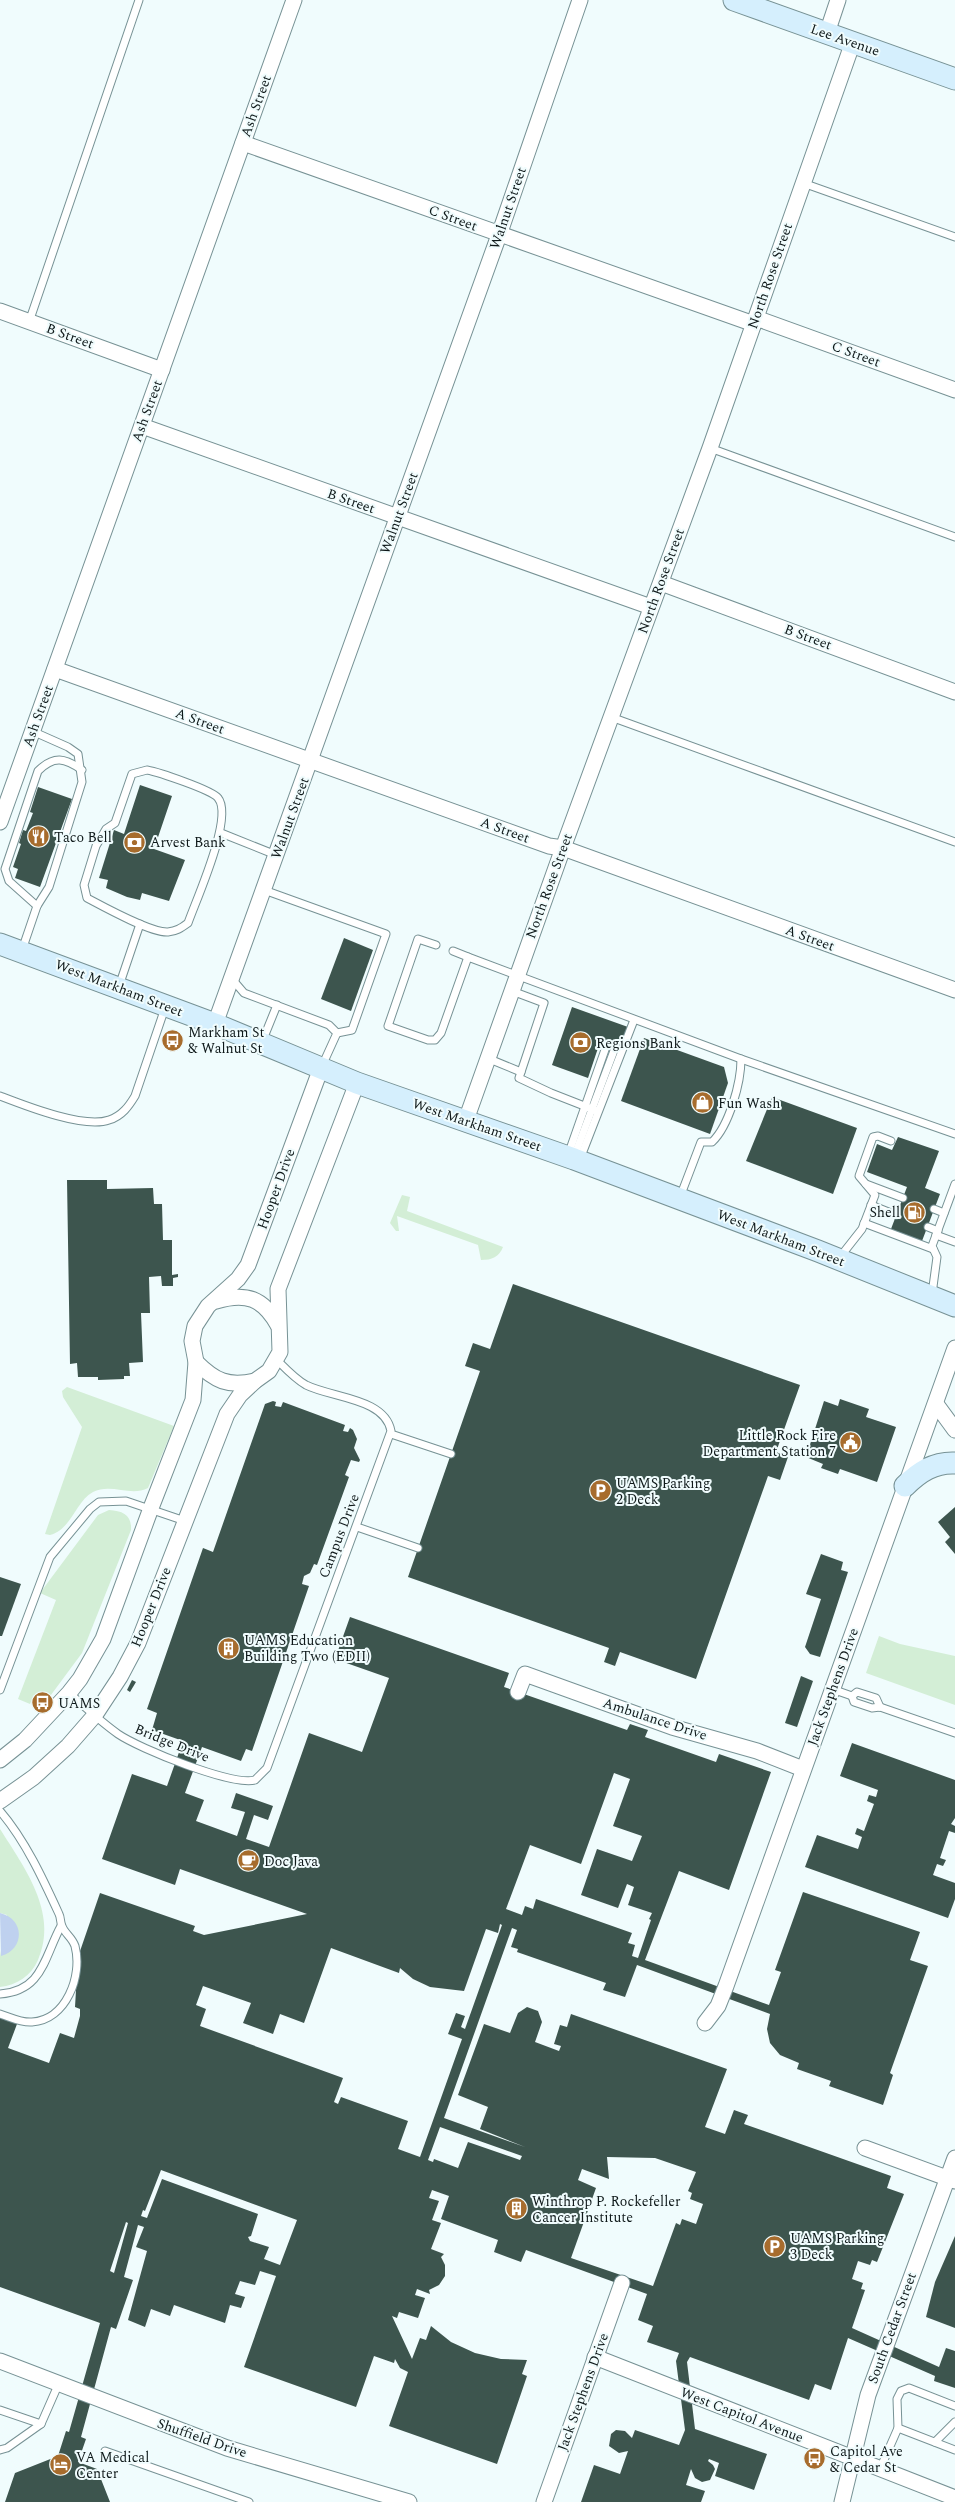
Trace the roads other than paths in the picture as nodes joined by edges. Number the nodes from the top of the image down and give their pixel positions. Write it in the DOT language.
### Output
graph roads {
  1 [pos="139,0"];
  2 [pos="294,0"];
  3 [pos="580,0"];
  4 [pos="734,0"];
  5 [pos="838,0"];
  6 [pos="827,33"];
  7 [pos="853,42"];
  8 [pos="955,79"];
  9 [pos="243,143"];
  10 [pos="803,183"];
  11 [pos="499,235"];
  12 [pos="955,237"];
  13 [pos="0,311"];
  14 [pos="755,321"];
  15 [pos="29,322"];
  16 [pos="162,370"];
  17 [pos="955,390"];
  18 [pos="142,426"];
  19 [pos="710,448"];
  20 [pos="398,517"];
  21 [pos="955,537"];
  22 [pos="660,583"];
  23 [pos="651,607"];
  24 [pos="55,669"];
  25 [pos="955,692"];
  26 [pos="611,717"];
  27 [pos="32,731"];
  28 [pos="310,760"];
  29 [pos="82,770"];
  30 [pos="0,822"];
  31 [pos="221,833"];
  32 [pos="955,842"];
  33 [pos="563,848"];
  34 [pos="276,854"];
  35 [pos="264,890"];
  36 [pos="37,906"];
  37 [pos="140,924"];
  38 [pos="0,944"];
  39 [pos="436,945"];
  40 [pos="453,951"];
  41 [pos="22,952"];
  42 [pos="468,957"];
  43 [pos="517,974"];
  44 [pos="232,979"];
  45 [pos="118,988"];
  46 [pos="955,990"];
  47 [pos="512,991"];
  48 [pos="277,1005"];
  49 [pos="166,1006"];
  50 [pos="618,1014"];
  51 [pos="626,1017"];
  52 [pos="634,1020"];
  53 [pos="615,1022"];
  54 [pos="215,1024"];
  55 [pos="623,1026"];
  56 [pos="337,1033"];
  57 [pos="261,1044"];
  58 [pos="607,1044"];
  59 [pos="615,1048"];
  60 [pos="487,1058"];
  61 [pos="741,1059"];
  62 [pos="321,1068"];
  63 [pos="521,1072"];
  64 [pos="357,1083"];
  65 [pos="0,1096"];
  66 [pos="591,1108"];
  67 [pos="466,1120"];
  68 [pos="955,1134"];
  69 [pos="892,1141"];
  70 [pos="573,1159"];
  71 [pos="866,1184"];
  72 [pos="955,1184"];
  73 [pos="903,1198"];
  74 [pos="680,1199"];
  75 [pos="871,1205"];
  76 [pos="934,1209"];
  77 [pos="944,1213"];
  78 [pos="896,1215"];
  79 [pos="864,1223"];
  80 [pos="928,1227"];
  81 [pos="937,1233"];
  82 [pos="955,1242"];
  83 [pos="934,1249"];
  84 [pos="838,1259"];
  85 [pos="932,1297"];
  86 [pos="216,1301"];
  87 [pos="955,1306"];
  88 [pos="279,1325"];
  89 [pos="955,1348"];
  90 [pos="276,1359"];
  91 [pos="196,1362"];
  92 [pos="255,1381"];
  93 [pos="936,1404"];
  94 [pos="955,1430"];
  95 [pos="391,1434"];
  96 [pos="451,1454"];
  97 [pos="955,1463"];
  98 [pos="905,1486"];
  99 [pos="150,1508"];
  100 [pos="185,1521"];
  101 [pos="357,1527"];
  102 [pos="418,1548"];
  103 [pos="832,1689"];
  104 [pos="0,1690"];
  105 [pos="518,1692"];
  106 [pos="69,1693"];
  107 [pos="852,1696"];
  108 [pos="880,1707"];
  109 [pos="95,1715"];
  110 [pos="955,1733"];
  111 [pos="0,1760"];
  112 [pos="803,1769"];
  113 [pos="255,1780"];
  114 [pos="0,1801"];
  115 [pos="0,1811"];
  116 [pos="62,1926"];
  117 [pos="0,1994"];
  118 [pos="0,2014"];
  119 [pos="705,2023"];
  120 [pos="864,2148"];
  121 [pos="955,2158"];
  122 [pos="951,2180"];
  123 [pos="622,2283"];
  124 [pos="595,2357"];
  125 [pos="0,2361"];
  126 [pos="59,2383"];
  127 [pos="955,2406"];
  128 [pos="0,2410"];
  129 [pos="955,2422"];
  130 [pos="41,2424"];
  131 [pos="898,2428"];
  132 [pos="935,2442"];
  133 [pos="0,2450"];
  134 [pos="955,2450"];
  135 [pos="105,2451"];
  136 [pos="851,2458"];
  137 [pos="880,2469"];
  138 [pos="955,2498"];
  139 [pos="249,2502"];
  140 [pos="409,2502"];
  141 [pos="544,2502"];
  142 [pos="842,2502"];
  1 -- 15 [label="lane"];
  2 -- 9 [label="street, Ash Street"];
  3 -- 11 [label="street, Walnut Street"];
  4 -- 6 [label="main road, Lee Avenue"];
  5 -- 6 [label="street"];
  6 -- 7 [label="main road, Lee Avenue"];
  7 -- 8 [label="main road, Lee Avenue"];
  7 -- 10 [label="street, North Rose Street"];
  9 -- 11 [label="street, C Street"];
  9 -- 16 [label="street, Ash Street"];
  10 -- 12 [label="lane"];
  10 -- 14 [label="street, North Rose Street"];
  11 -- 14 [label="street, C Street"];
  11 -- 20 [label="street, Walnut Street"];
  13 -- 15 [label="street, B Street"];
  14 -- 17 [label="street, C Street"];
  14 -- 19 [label="street, North Rose Street"];
  15 -- 16 [label="street, B Street"];
  16 -- 18 [label="street, Ash Street"];
  18 -- 20 [label="street, B Street"];
  18 -- 24 [label="street, Ash Street"];
  19 -- 21 [label="lane"];
  19 -- 22 [label="street, North Rose Street"];
  20 -- 23 [label="street, B Street"];
  20 -- 28 [label="street, Walnut Street"];
  22 -- 23 [label="street, North Rose Street"];
  22 -- 25 [label="street, B Street"];
  23 -- 26 [label="street, North Rose Street"];
  24 -- 27 [label="street, Ash Street"];
  24 -- 28 [label="street, A Street"];
  26 -- 32 [label="lane"];
  26 -- 33 [label="street, North Rose Street"];
  27 -- 29 [label="lane"];
  27 -- 30 [label="street, Ash Street"];
  28 -- 33 [label="street, A Street"];
  28 -- 34 [label="street, Walnut Street"];
  29 -- 36 [label="lane"];
  29 -- 36 [label="lane"];
  31 -- 34 [label="lane"];
  31 -- 37 [label="lane"];
  31 -- 37 [label="lane"];
  33 -- 43 [label="street, North Rose Street"];
  33 -- 46 [label="street, A Street"];
  34 -- 35 [label="street, Walnut Street"];
  35 -- 44 [label="street, Walnut Street"];
  35 -- 56 [label="lane"];
  36 -- 41 [label="lane"];
  37 -- 45 [label="lane"];
  38 -- 41 [label="main road, West Markham Street"];
  39 -- 42 [label="lane"];
  40 -- 42 [label="lane"];
  41 -- 45 [label="main road, West Markham Street"];
  42 -- 43 [label="lane"];
  43 -- 47 [label="street, North Rose Street"];
  43 -- 50 [label="lane"];
  44 -- 48 [label="lane"];
  44 -- 54 [label="street, Walnut Street"];
  45 -- 49 [label="main road, West Markham Street"];
  47 -- 60 [label="street, North Rose Street"];
  47 -- 63 [label="lane"];
  48 -- 56 [label="lane"];
  48 -- 57 [label="lane"];
  49 -- 54 [label="main road, West Markham Street"];
  49 -- 65 [label="lane"];
  50 -- 51 [label="lane"];
  50 -- 53 [label="lane"];
  51 -- 52 [label="lane"];
  51 -- 55 [label="lane"];
  52 -- 61 [label="lane"];
  52 -- 66 [label="lane"];
  54 -- 57 [label="main road, West Markham Street"];
  56 -- 62 [label="lane"];
  57 -- 62 [label="main road, West Markham Street"];
  58 -- 66 [label="lane"];
  59 -- 66 [label="lane"];
  60 -- 63 [label="lane"];
  60 -- 67 [label="street, North Rose Street"];
  61 -- 68 [label="lane"];
  61 -- 74 [label="lane"];
  62 -- 64 [label="main road, West Markham Street"];
  62 -- 86 [label="street, Hooper Drive"];
  63 -- 66 [label="lane"];
  64 -- 67 [label="main road, West Markham Street"];
  64 -- 88 [label="street, Hooper Drive"];
  66 -- 70 [label="lane"];
  66 -- 70 [label="lane"];
  67 -- 70 [label="main road, West Markham Street"];
  69 -- 71 [label="lane"];
  70 -- 74 [label="main road, West Markham Street"];
  71 -- 73 [label="lane"];
  71 -- 75 [label="lane"];
  72 -- 77 [label="lane"];
  74 -- 84 [label="main road, West Markham Street"];
  75 -- 78 [label="lane"];
  75 -- 79 [label="lane"];
  76 -- 77 [label="lane"];
  77 -- 81 [label="lane"];
  79 -- 83 [label="lane"];
  79 -- 84 [label="lane"];
  80 -- 81 [label="lane"];
  81 -- 82 [label="lane"];
  81 -- 83 [label="lane"];
  83 -- 85 [label="lane"];
  84 -- 85 [label="main road, West Markham Street"];
  85 -- 87 [label="main road, West Markham Street"];
  86 -- 88 [label="street"];
  86 -- 91 [label="street, Hooper Drive"];
  88 -- 90 [label="street, Hooper Drive"];
  89 -- 93 [label="street, Jack Stephens Drive"];
  90 -- 92 [label="street, Hooper Drive"];
  90 -- 95 [label="lane"];
  91 -- 92 [label="street"];
  91 -- 99 [label="street, Hooper Drive"];
  92 -- 100 [label="street, Hooper Drive"];
  93 -- 94 [label="street"];
  93 -- 98 [label="street, Jack Stephens Drive"];
  95 -- 96 [label="lane"];
  95 -- 101 [label="lane, Campus Drive"];
  97 -- 98 [label="main road"];
  98 -- 103 [label="street, Jack Stephens Drive"];
  99 -- 100 [label="lane"];
  99 -- 104 [label="lane"];
  99 -- 106 [label="street, Hooper Drive"];
  100 -- 109 [label="street, Hooper Drive"];
  101 -- 102 [label="lane"];
  101 -- 113 [label="lane, Campus Drive"];
  103 -- 107 [label="lane"];
  103 -- 112 [label="street, Jack Stephens Drive"];
  105 -- 112 [label="street, Ambulance Drive"];
  106 -- 109 [label="lane, Bridge Drive"];
  106 -- 111 [label="street, Hooper Drive"];
  107 -- 108 [label="lane"];
  107 -- 108 [label="lane"];
  108 -- 110 [label="lane"];
  109 -- 113 [label="lane, Bridge Drive"];
  109 -- 114 [label="street, Hooper Drive"];
  112 -- 119 [label="street, Jack Stephens Drive"];
  115 -- 116 [label="lane"];
  116 -- 117 [label="lane"];
  116 -- 118 [label="lane"];
  120 -- 122 [label="street"];
  121 -- 122 [label="street, South Cedar Street"];
  122 -- 136 [label="street, South Cedar Street"];
  123 -- 124 [label="street, Jack Stephens Drive"];
  124 -- 136 [label="street, West Capitol Avenue"];
  124 -- 141 [label="street, Jack Stephens Drive"];
  125 -- 126 [label="street, Shuffield Drive"];
  126 -- 130 [label="lane"];
  126 -- 140 [label="street, Shuffield Drive"];
  127 -- 131 [label="lane"];
  128 -- 130 [label="lane"];
  129 -- 132 [label="lane"];
  130 -- 133 [label="lane"];
  131 -- 132 [label="lane"];
  131 -- 137 [label="lane"];
  132 -- 134 [label="lane"];
  135 -- 139 [label="lane"];
  136 -- 137 [label="street, West Capitol Avenue"];
  136 -- 142 [label="street, South Cedar Street"];
  137 -- 138 [label="street, West Capitol Avenue"];
}
